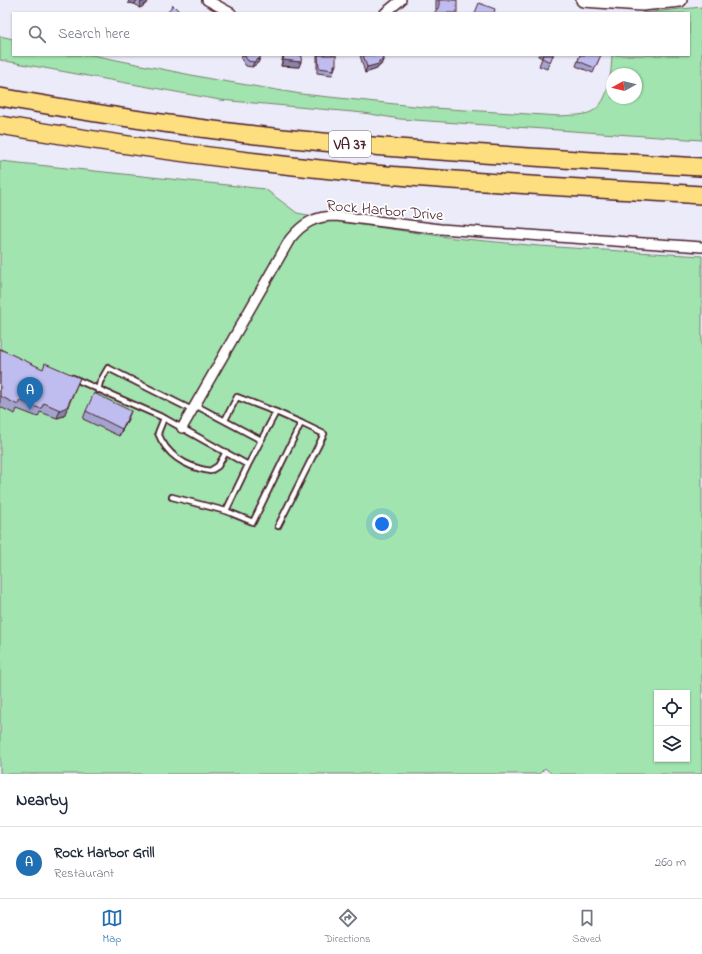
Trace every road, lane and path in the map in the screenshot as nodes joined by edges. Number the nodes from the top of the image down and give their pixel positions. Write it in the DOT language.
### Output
graph roads {
  1 [pos="207,0"];
  2 [pos="401,0"];
  3 [pos="583,0"];
  4 [pos="680,0"];
  5 [pos="229,12"];
  6 [pos="386,12"];
  7 [pos="0,97"];
  8 [pos="0,125"];
  9 [pos="702,167"];
  10 [pos="702,195"];
  11 [pos="702,247"];
  12 [pos="65,375"];
  13 [pos="98,390"];
  14 [pos="194,407"];
  15 [pos="276,412"];
  16 [pos="164,418"];
  17 [pos="225,420"];
  18 [pos="301,423"];
  19 [pos="182,428"];
  20 [pos="261,440"];
  21 [pos="226,452"];
  22 [pos="248,465"];
  23 [pos="172,497"];
  24 [pos="226,511"];
  25 [pos="278,526"];
  1 -- 5 [label="street"];
  2 -- 6 [label="street"];
  3 -- 4 [label="main road"];
  7 -- 9 [label="highway, VA 37"];
  8 -- 10 [label="highway, VA 37"];
  11 -- 14 [label="street, Rock Harbor Drive"];
  12 -- 13 [label="lane"];
  13 -- 14 [label="lane"];
  13 -- 16 [label="lane"];
  14 -- 17 [label="lane"];
  14 -- 19 [label="street, Rock Harbor Drive"];
  15 -- 17 [label="lane"];
  15 -- 18 [label="lane"];
  15 -- 20 [label="lane"];
  16 -- 19 [label="lane"];
  16 -- 21 [label="lane"];
  17 -- 20 [label="lane"];
  18 -- 24 [label="lane"];
  18 -- 25 [label="lane"];
  19 -- 21 [label="lane"];
  20 -- 22 [label="lane"];
  21 -- 22 [label="lane"];
  22 -- 24 [label="lane"];
  23 -- 24 [label="lane"];
}
